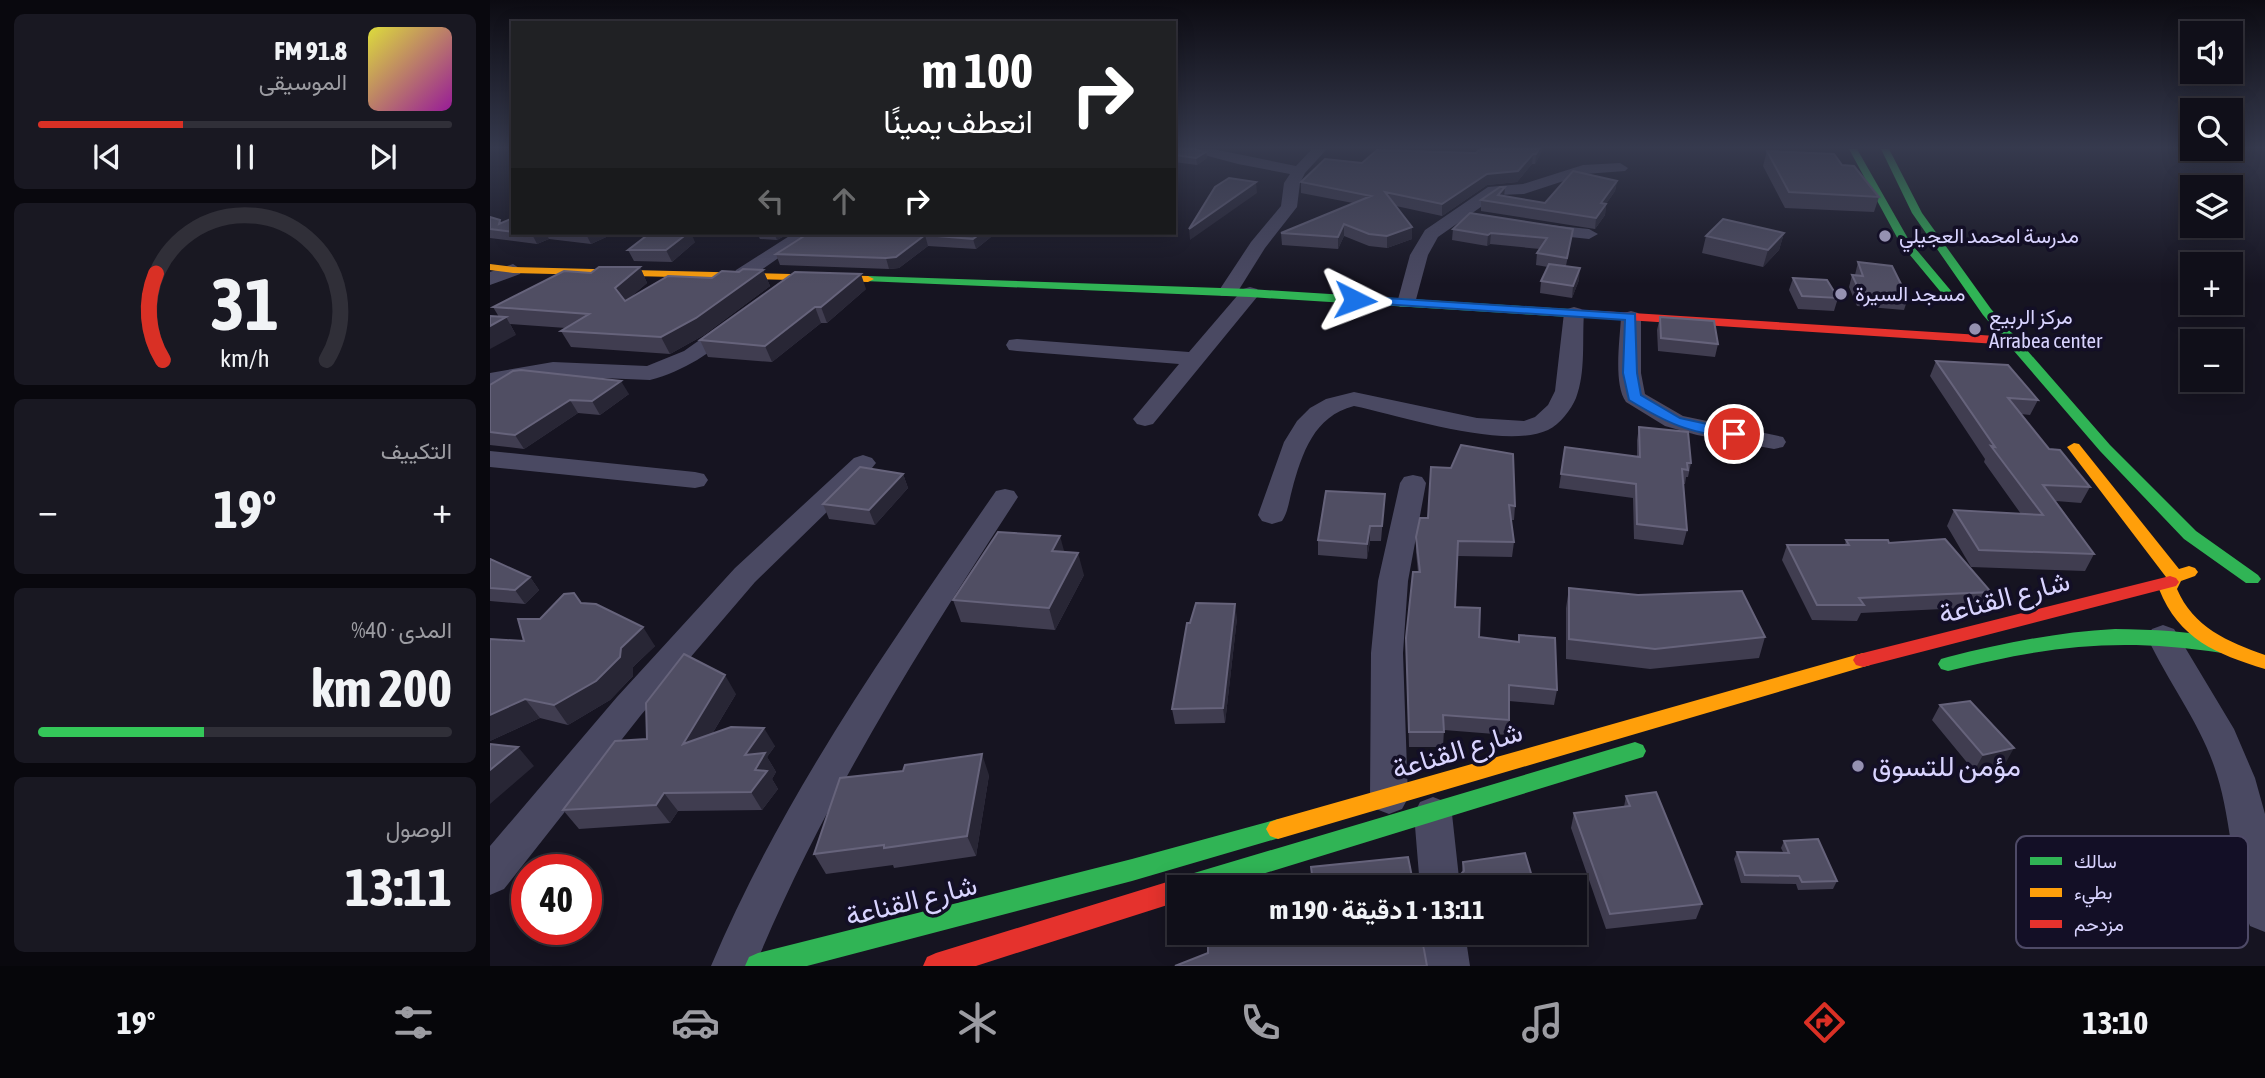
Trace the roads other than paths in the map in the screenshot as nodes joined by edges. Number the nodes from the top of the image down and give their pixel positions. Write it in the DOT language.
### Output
graph roads {
  1 [pos="1291,194"];
  2 [pos="1488,194"];
  3 [pos="1878,194"];
  4 [pos="1908,194"];
  5 [pos="1458,214"];
  6 [pos="1481,219"];
  7 [pos="1527,228"];
  8 [pos="1589,234"];
  9 [pos="803,235"];
  10 [pos="490,267"];
  11 [pos="513,270"];
  12 [pos="743,274"];
  13 [pos="798,276"];
  14 [pos="490,279"];
  15 [pos="1228,292"];
  16 [pos="1250,293"];
  17 [pos="771,296"];
  18 [pos="1407,303"];
  19 [pos="752,311"];
  20 [pos="1574,313"];
  21 [pos="1631,317"];
  22 [pos="1987,340"];
  23 [pos="2012,341"];
  24 [pos="1017,345"];
  25 [pos="1195,359"];
  26 [pos="2004,362"];
  27 [pos="490,380"];
  28 [pos="1145,419"];
  29 [pos="2065,436"];
  30 [pos="1774,442"];
  31 [pos="490,458"];
  32 [pos="863,463"];
  33 [pos="695,480"];
  34 [pos="1413,483"];
  35 [pos="1005,497"];
  36 [pos="1272,514"];
  37 [pos="2173,580"];
  38 [pos="2258,582"];
  39 [pos="1958,636"];
  40 [pos="2163,636"];
  41 [pos="2222,646"];
  42 [pos="1979,656"];
  43 [pos="2265,662"];
  44 [pos="1930,669"];
  45 [pos="1652,746"];
  46 [pos="1551,749"];
  47 [pos="1564,773"];
  48 [pos="1390,798"];
  49 [pos="1433,814"];
  50 [pos="1226,875"];
  51 [pos="1439,875"];
  52 [pos="490,876"];
  53 [pos="1167,894"];
  54 [pos="2265,912"];
  55 [pos="1445,945"];
  56 [pos="1010,953"];
  57 [pos="733,966"];
  58 [pos="758,966"];
  59 [pos="936,966"];
  60 [pos="1448,966"];
  1 -- 15 [label="street"];
  2 -- 5 [label="street"];
  3 -- 22 [label="street"];
  4 -- 23 [label="street"];
  5 -- 6 [label="street"];
  5 -- 18 [label="street"];
  7 -- 8 [label="street"];
  9 -- 12 [label="street"];
  10 -- 11 [label="street"];
  11 -- 12 [label="street"];
  11 -- 14 [label="street"];
  12 -- 13 [label="street"];
  13 -- 15 [label="street"];
  13 -- 17 [label="street"];
  15 -- 16 [label="street"];
  16 -- 18 [label="street"];
  16 -- 25 [label="street"];
  18 -- 20 [label="street"];
  19 -- 27 [label="street"];
  20 -- 21 [label="street"];
  20 -- 36 [label="street"];
  21 -- 22 [label="street"];
  21 -- 30 [label="street"];
  22 -- 23 [label="street"];
  22 -- 26 [label="street"];
  23 -- 38 [label="street"];
  24 -- 25 [label="street"];
  25 -- 28 [label="street"];
  29 -- 37 [label="street"];
  31 -- 33 [label="street"];
  32 -- 52 [label="street"];
  34 -- 48 [label="street"];
  35 -- 57 [label="street"];
  37 -- 38 [label="street, شارع القناعة"];
  37 -- 39 [label="street, شارع القناعة"];
  37 -- 41 [label="street"];
  39 -- 42 [label="street"];
  39 -- 46 [label="street, شارع القناعة"];
  40 -- 41 [label="street, شارع القناعة"];
  40 -- 42 [label="street, شارع القناعة"];
  40 -- 54 [label="street"];
  41 -- 43 [label="street"];
  42 -- 44 [label="street, شارع القناعة"];
  45 -- 47 [label="street, شارع القناعة"];
  46 -- 47 [label="street"];
  46 -- 48 [label="street, شارع القناعة"];
  47 -- 49 [label="street, شارع القناعة"];
  48 -- 58 [label="street, شارع القناعة"];
  49 -- 50 [label="street, شارع القناعة"];
  49 -- 51 [label="street"];
  53 -- 56 [label="street, شارع القناعة"];
  55 -- 60 [label="street"];
  56 -- 59 [label="street, شارع القناعة"];
}
